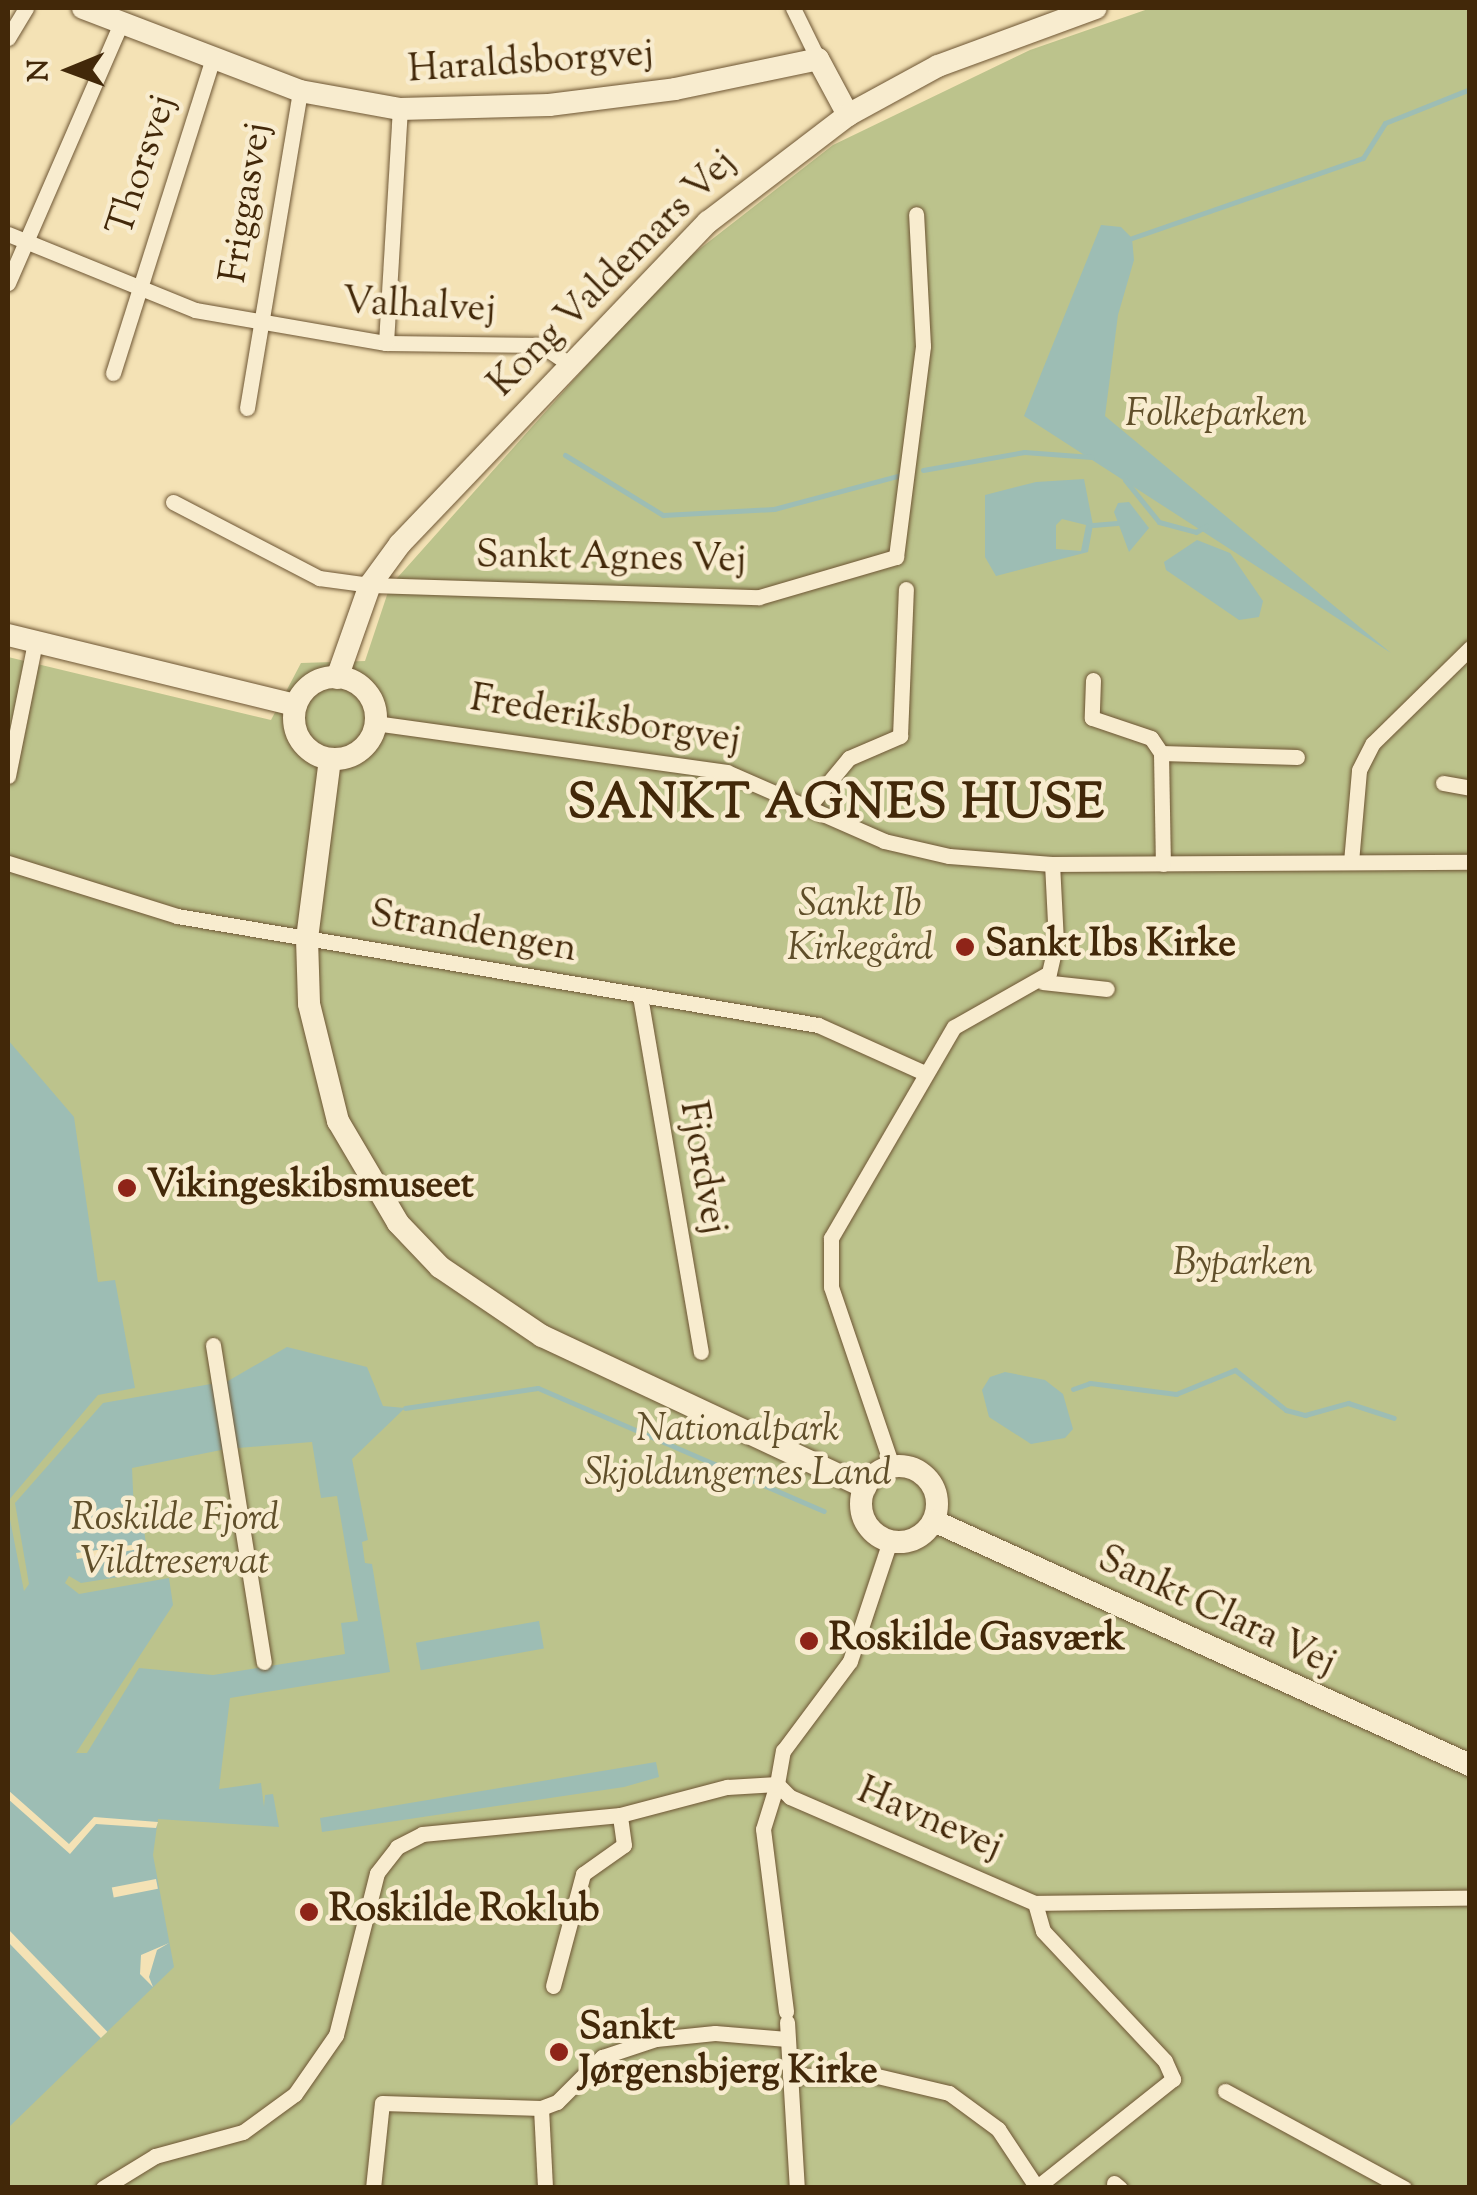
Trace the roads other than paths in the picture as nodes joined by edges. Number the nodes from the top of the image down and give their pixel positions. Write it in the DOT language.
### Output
graph roads {
  1 [pos="26,8"];
  2 [pos="83,8"];
  3 [pos="792,8"];
  4 [pos="1096,8"];
  5 [pos="120,26"];
  6 [pos="8,38"];
  7 [pos="818,59"];
  8 [pos="212,61"];
  9 [pos="300,92"];
  10 [pos="400,109"];
  11 [pos="848,115"];
  12 [pos="916,214"];
  13 [pos="8,234"];
  14 [pos="26,243"];
  15 [pos="8,283"];
  16 [pos="139,292"];
  17 [pos="262,325"];
  18 [pos="386,343"];
  19 [pos="568,364"];
  20 [pos="113,373"];
  21 [pos="247,408"];
  22 [pos="173,502"];
  23 [pos="370,585"];
  24 [pos="906,588"];
  25 [pos="8,635"];
  26 [pos="35,642"];
  27 [pos="1470,648"];
  28 [pos="336,678"];
  29 [pos="1092,680"];
  30 [pos="296,705"];
  31 [pos="375,722"];
  32 [pos="1161,754"];
  33 [pos="1297,757"];
  34 [pos="330,759"];
  35 [pos="8,776"];
  36 [pos="1442,783"];
  37 [pos="1470,788"];
  38 [pos="810,805"];
  39 [pos="1350,862"];
  40 [pos="1470,862"];
  41 [pos="8,864"];
  42 [pos="1052,864"];
  43 [pos="1163,864"];
  44 [pos="307,938"];
  45 [pos="1043,982"];
  46 [pos="1107,989"];
  47 [pos="640,996"];
  48 [pos="925,1073"];
  49 [pos="213,1345"];
  50 [pos="700,1352"];
  51 [pos="892,1466"];
  52 [pos="864,1487"];
  53 [pos="934,1521"];
  54 [pos="890,1541"];
  55 [pos="264,1662"];
  56 [pos="1470,1765"];
  57 [pos="777,1784"];
  58 [pos="620,1814"];
  59 [pos="1470,1898"];
  60 [pos="1036,1903"];
  61 [pos="553,1986"];
  62 [pos="786,2025"];
  63 [pos="790,2076"];
  64 [pos="1225,2091"];
  65 [pos="541,2108"];
  66 [pos="103,2188"];
  67 [pos="373,2188"];
  68 [pos="545,2188"];
  69 [pos="797,2188"];
  70 [pos="1037,2188"];
  71 [pos="1404,2188"];
  1 -- 6 [label="street"];
  2 -- 5 [label="main road, Haraldsborgvej"];
  3 -- 7 [label="street"];
  4 -- 11 [label="main road, Kong Valdemars Vej"];
  5 -- 8 [label="main road, Haraldsborgvej"];
  5 -- 14 [label="street"];
  7 -- 10 [label="main road, Haraldsborgvej"];
  7 -- 11 [label="main road"];
  8 -- 9 [label="main road, Haraldsborgvej"];
  8 -- 16 [label="street, Thorsvej"];
  9 -- 10 [label="main road, Haraldsborgvej"];
  9 -- 17 [label="street, Friggasvej"];
  10 -- 18 [label="street"];
  11 -- 19 [label="main road, Kong Valdemars Vej"];
  12 -- 23 [label="street, Sankt Agnes Vej"];
  13 -- 14 [label="street, Valhalvej"];
  14 -- 15 [label="street"];
  14 -- 16 [label="street, Valhalvej"];
  16 -- 17 [label="street, Valhalvej"];
  16 -- 20 [label="street"];
  17 -- 18 [label="street, Valhalvej"];
  17 -- 21 [label="street"];
  18 -- 19 [label="street, Valhalvej"];
  19 -- 23 [label="main road, Kong Valdemars Vej"];
  22 -- 23 [label="street, Sankt Agnes Vej"];
  23 -- 28 [label="main road, Kong Valdemars Vej"];
  24 -- 38 [label="street"];
  25 -- 26 [label="main road"];
  26 -- 30 [label="main road"];
  26 -- 35 [label="street"];
  27 -- 39 [label="street"];
  28 -- 30 [label="main road"];
  28 -- 31 [label="main road"];
  29 -- 32 [label="street"];
  30 -- 34 [label="main road"];
  31 -- 34 [label="main road"];
  31 -- 38 [label="street, Frederiksborgvej"];
  32 -- 33 [label="street"];
  32 -- 43 [label="street"];
  34 -- 44 [label="main road"];
  36 -- 37 [label="street"];
  38 -- 42 [label="street, Frederiksborgvej"];
  39 -- 40 [label="street, Frederiksborgvej"];
  39 -- 43 [label="street, Frederiksborgvej"];
  41 -- 44 [label="street, Strandengen"];
  42 -- 43 [label="street, Frederiksborgvej"];
  42 -- 45 [label="street"];
  44 -- 47 [label="street, Strandengen"];
  44 -- 52 [label="main road"];
  45 -- 46 [label="street"];
  45 -- 48 [label="street"];
  47 -- 48 [label="street, Strandengen"];
  47 -- 50 [label="street, Fjordvej"];
  48 -- 51 [label="street"];
  49 -- 55 [label="street"];
  51 -- 52 [label="main road"];
  51 -- 53 [label="main road"];
  52 -- 54 [label="main road"];
  53 -- 54 [label="main road"];
  53 -- 56 [label="main road, Sankt Clara Vej"];
  54 -- 57 [label="street"];
  57 -- 58 [label="street"];
  57 -- 60 [label="street, Havnevej"];
  57 -- 62 [label="street"];
  58 -- 61 [label="street"];
  58 -- 66 [label="street"];
  59 -- 60 [label="street, Havnevej"];
  60 -- 70 [label="street"];
  62 -- 63 [label="street"];
  62 -- 65 [label="street"];
  63 -- 69 [label="street"];
  63 -- 70 [label="street"];
  64 -- 71 [label="street"];
  65 -- 67 [label="street"];
  65 -- 68 [label="street"];
}
